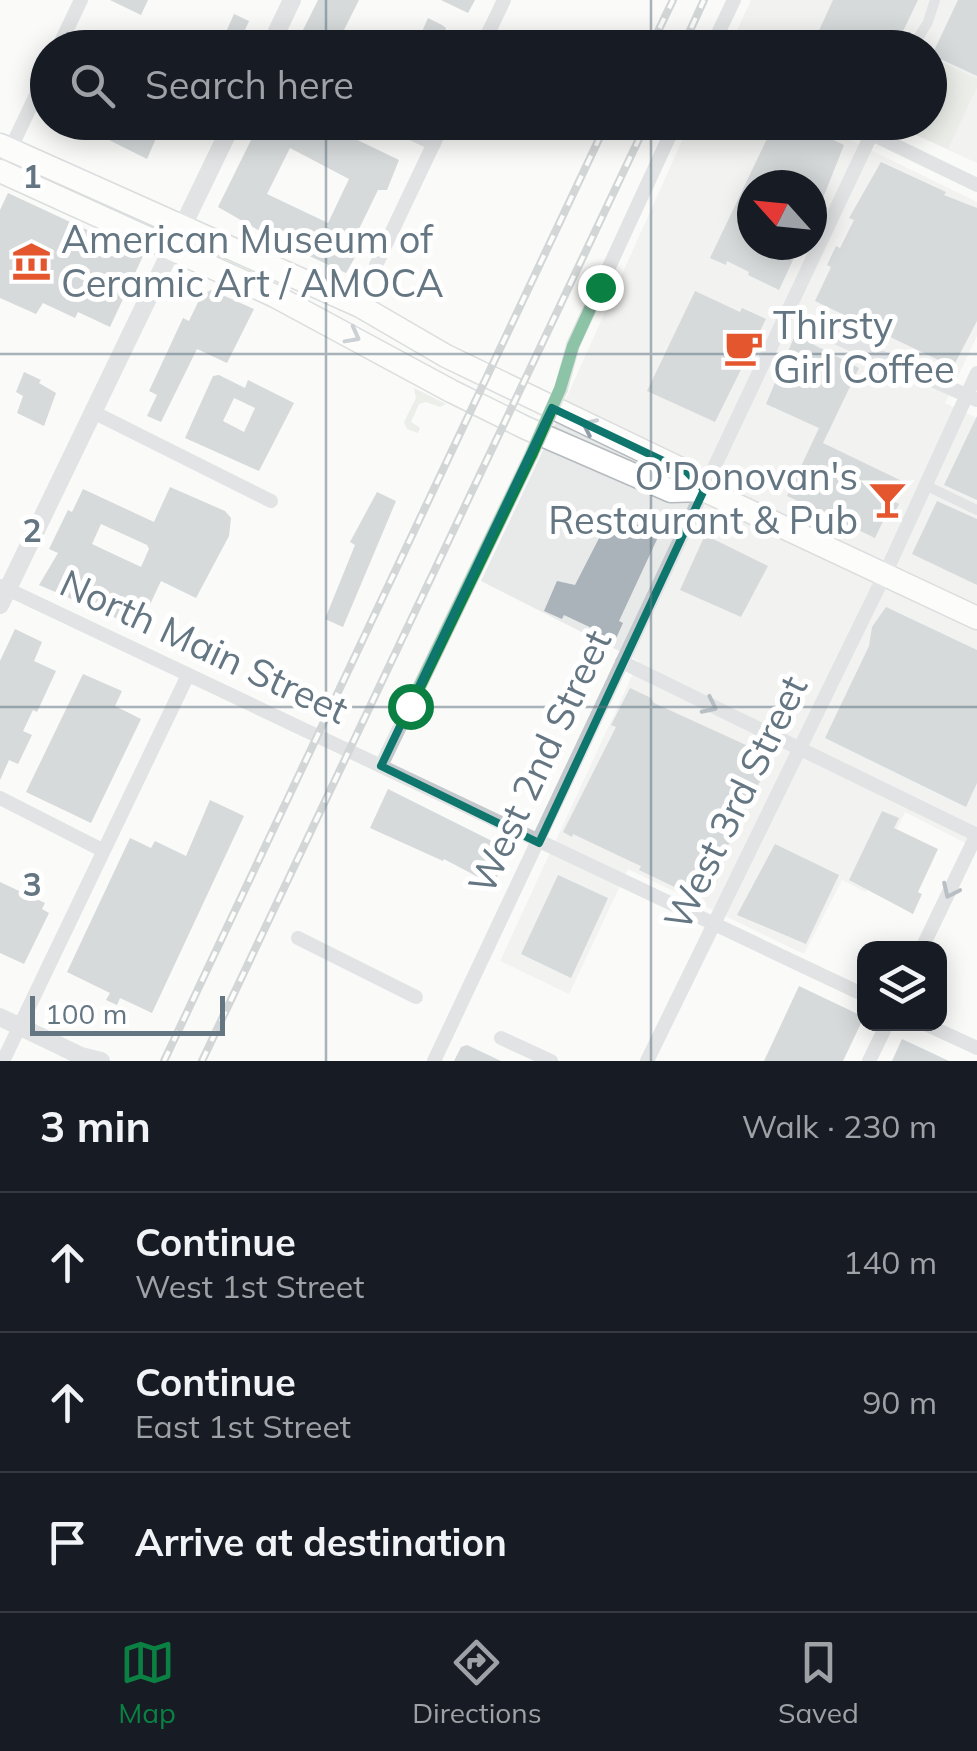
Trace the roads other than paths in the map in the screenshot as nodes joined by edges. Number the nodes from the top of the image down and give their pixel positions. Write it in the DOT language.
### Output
graph roads {
  1 [pos="81,0"];
  2 [pos="292,0"];
  3 [pos="504,0"];
  4 [pos="734,0"];
  5 [pos="935,0"];
  6 [pos="67,30"];
  7 [pos="278,30"];
  8 [pos="490,30"];
  9 [pos="720,30"];
  10 [pos="923,30"];
  11 [pos="30,105"];
  12 [pos="224,140"];
  13 [pos="426,140"];
  14 [pos="436,140"];
  15 [pos="668,140"];
  16 [pos="869,140"];
  17 [pos="894,140"];
  18 [pos="434,144"];
  19 [pos="2,159"];
  20 [pos="977,186"];
  21 [pos="182,226"];
  22 [pos="170,249"];
  23 [pos="376,266"];
  24 [pos="831,335"];
  25 [pos="977,373"];
  26 [pos="972,397"];
  27 [pos="94,412"];
  28 [pos="925,485"];
  29 [pos="704,490"];
  30 [pos="271,500"];
  31 [pos="977,510"];
  32 [pos="885,574"];
  33 [pos="2,594"];
  34 [pos="977,618"];
  35 [pos="622,662"];
  36 [pos="188,675"];
  37 [pos="797,749"];
  38 [pos="380,766"];
  39 [pos="0,798"];
  40 [pos="977,834"];
  41 [pos="539,843"];
  42 [pos="102,850"];
  43 [pos="714,925"];
  44 [pos="298,938"];
  45 [pos="925,941"];
  46 [pos="857,992"];
  47 [pos="416,997"];
  48 [pos="0,1017"];
  49 [pos="20,1026"];
  50 [pos="884,1031"];
  51 [pos="940,1031"];
  52 [pos="501,1038"];
  53 [pos="977,1048"];
  54 [pos="85,1058"];
  55 [pos="3,1061"];
  56 [pos="101,1061"];
  57 [pos="434,1061"];
  58 [pos="551,1061"];
  59 [pos="647,1061"];
  60 [pos="869,1061"];
  1 -- 6 [label="street"];
  2 -- 7 [label="street"];
  3 -- 8 [label="street"];
  4 -- 9 [label="street"];
  5 -- 10 [label="street"];
  11 -- 19 [label="street"];
  12 -- 21 [label="street"];
  13 -- 18 [label="street"];
  14 -- 18 [label="street"];
  15 -- 38 [label="street, bridge"];
  16 -- 29 [label="street, West 2nd Street"];
  17 -- 20 [label="street"];
  18 -- 23 [label="street"];
  19 -- 21 [label="main road"];
  19 -- 22 [label="main road"];
  21 -- 22 [label="street"];
  29 -- 21 [label="main road, one-way"];
  22 -- 27 [label="street"];
  22 -- 29 [label="main road, one-way"];
  24 -- 26 [label="street"];
  25 -- 26 [label="street, West 3rd Street"];
  26 -- 28 [label="street, West 3rd Street"];
  27 -- 30 [label="street"];
  27 -- 33 [label="street"];
  28 -- 31 [label="street"];
  28 -- 32 [label="street, West 3rd Street"];
  29 -- 32 [label="main road"];
  29 -- 35 [label="street, West 2nd Street"];
  32 -- 34 [label="main road"];
  32 -- 37 [label="street, West 3rd Street"];
  33 -- 36 [label="street, North Main Street"];
  35 -- 37 [label="street, one-way"];
  35 -- 41 [label="street, West 2nd Street"];
  36 -- 38 [label="street, North Main Street"];
  36 -- 42 [label="street"];
  37 -- 40 [label="street"];
  37 -- 43 [label="street, West 3rd Street"];
  38 -- 41 [label="street, North Main Street"];
  39 -- 42 [label="street"];
  40 -- 45 [label="street, one-way"];
  41 -- 43 [label="street, North Main Street"];
  41 -- 57 [label="street, West 2nd Street"];
  42 -- 49 [label="street"];
  43 -- 46 [label="street, North Main Street"];
  43 -- 59 [label="street, West 3rd Street"];
  44 -- 47 [label="street"];
  48 -- 49 [label="street"];
  49 -- 54 [label="street"];
  49 -- 55 [label="street"];
  50 -- 60 [label="street"];
  51 -- 53 [label="street"];
  52 -- 58 [label="street"];
  54 -- 56 [label="street"];
}
